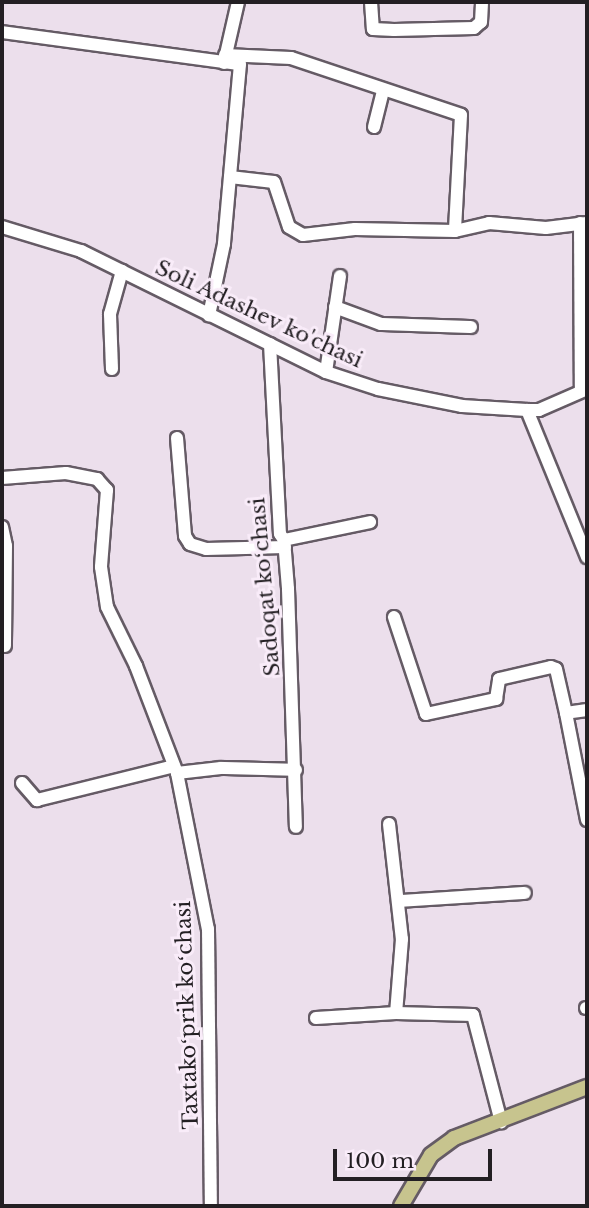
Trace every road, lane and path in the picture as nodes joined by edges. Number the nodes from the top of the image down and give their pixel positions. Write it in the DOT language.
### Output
graph roads {
  1 [pos="237,2"];
  2 [pos="371,2"];
  3 [pos="482,2"];
  4 [pos="2,32"];
  5 [pos="225,59"];
  6 [pos="383,90"];
  7 [pos="374,127"];
  8 [pos="230,177"];
  9 [pos="583,223"];
  10 [pos="2,227"];
  11 [pos="455,231"];
  12 [pos="122,271"];
  13 [pos="340,276"];
  14 [pos="335,307"];
  15 [pos="209,315"];
  16 [pos="471,327"];
  17 [pos="270,344"];
  18 [pos="112,369"];
  19 [pos="326,372"];
  20 [pos="584,390"];
  21 [pos="527,410"];
  22 [pos="177,438"];
  23 [pos="2,478"];
  24 [pos="370,522"];
  25 [pos="2,527"];
  26 [pos="285,543"];
  27 [pos="587,557"];
  28 [pos="394,617"];
  29 [pos="5,646"];
  30 [pos="587,710"];
  31 [pos="566,713"];
  32 [pos="176,769"];
  33 [pos="296,770"];
  34 [pos="22,783"];
  35 [pos="587,820"];
  36 [pos="389,824"];
  37 [pos="296,827"];
  38 [pos="525,893"];
  39 [pos="400,901"];
  40 [pos="396,1013"];
  41 [pos="317,1018"];
  42 [pos="587,1087"];
  43 [pos="501,1122"];
  44 [pos="211,1206"];
  45 [pos="401,1206"];
  1 -- 5 [label="street"];
  2 -- 3 [label="street"];
  4 -- 5 [label="street"];
  5 -- 6 [label="street"];
  5 -- 8 [label="street"];
  6 -- 7 [label="street"];
  6 -- 11 [label="street"];
  8 -- 11 [label="street"];
  8 -- 15 [label="street"];
  9 -- 11 [label="street"];
  9 -- 20 [label="street"];
  10 -- 12 [label="street, Soli Adashev ko'chasi"];
  12 -- 15 [label="street, Soli Adashev ko'chasi"];
  12 -- 18 [label="street"];
  13 -- 14 [label="street"];
  14 -- 16 [label="street"];
  14 -- 19 [label="street"];
  15 -- 17 [label="street, Soli Adashev ko'chasi"];
  17 -- 19 [label="street, Soli Adashev ko'chasi"];
  17 -- 26 [label="street, Sadoqat koʻchasi"];
  19 -- 21 [label="street, Soli Adashev ko'chasi"];
  20 -- 21 [label="street, Soli Adashev ko'chasi"];
  21 -- 27 [label="street"];
  22 -- 26 [label="street"];
  23 -- 32 [label="street, Taxtakoʻprik koʻchasi"];
  24 -- 26 [label="street"];
  25 -- 29 [label="street"];
  26 -- 33 [label="street, Sadoqat koʻchasi"];
  28 -- 31 [label="street"];
  30 -- 31 [label="street"];
  31 -- 35 [label="street"];
  32 -- 33 [label="street"];
  32 -- 34 [label="street"];
  32 -- 44 [label="street, Taxtakoʻprik koʻchasi"];
  33 -- 37 [label="street, Sadoqat koʻchasi"];
  36 -- 39 [label="street"];
  38 -- 39 [label="street"];
  39 -- 40 [label="street"];
  40 -- 41 [label="street"];
  40 -- 43 [label="street"];
  42 -- 43 [label="main road"];
  43 -- 45 [label="main road"];
}
